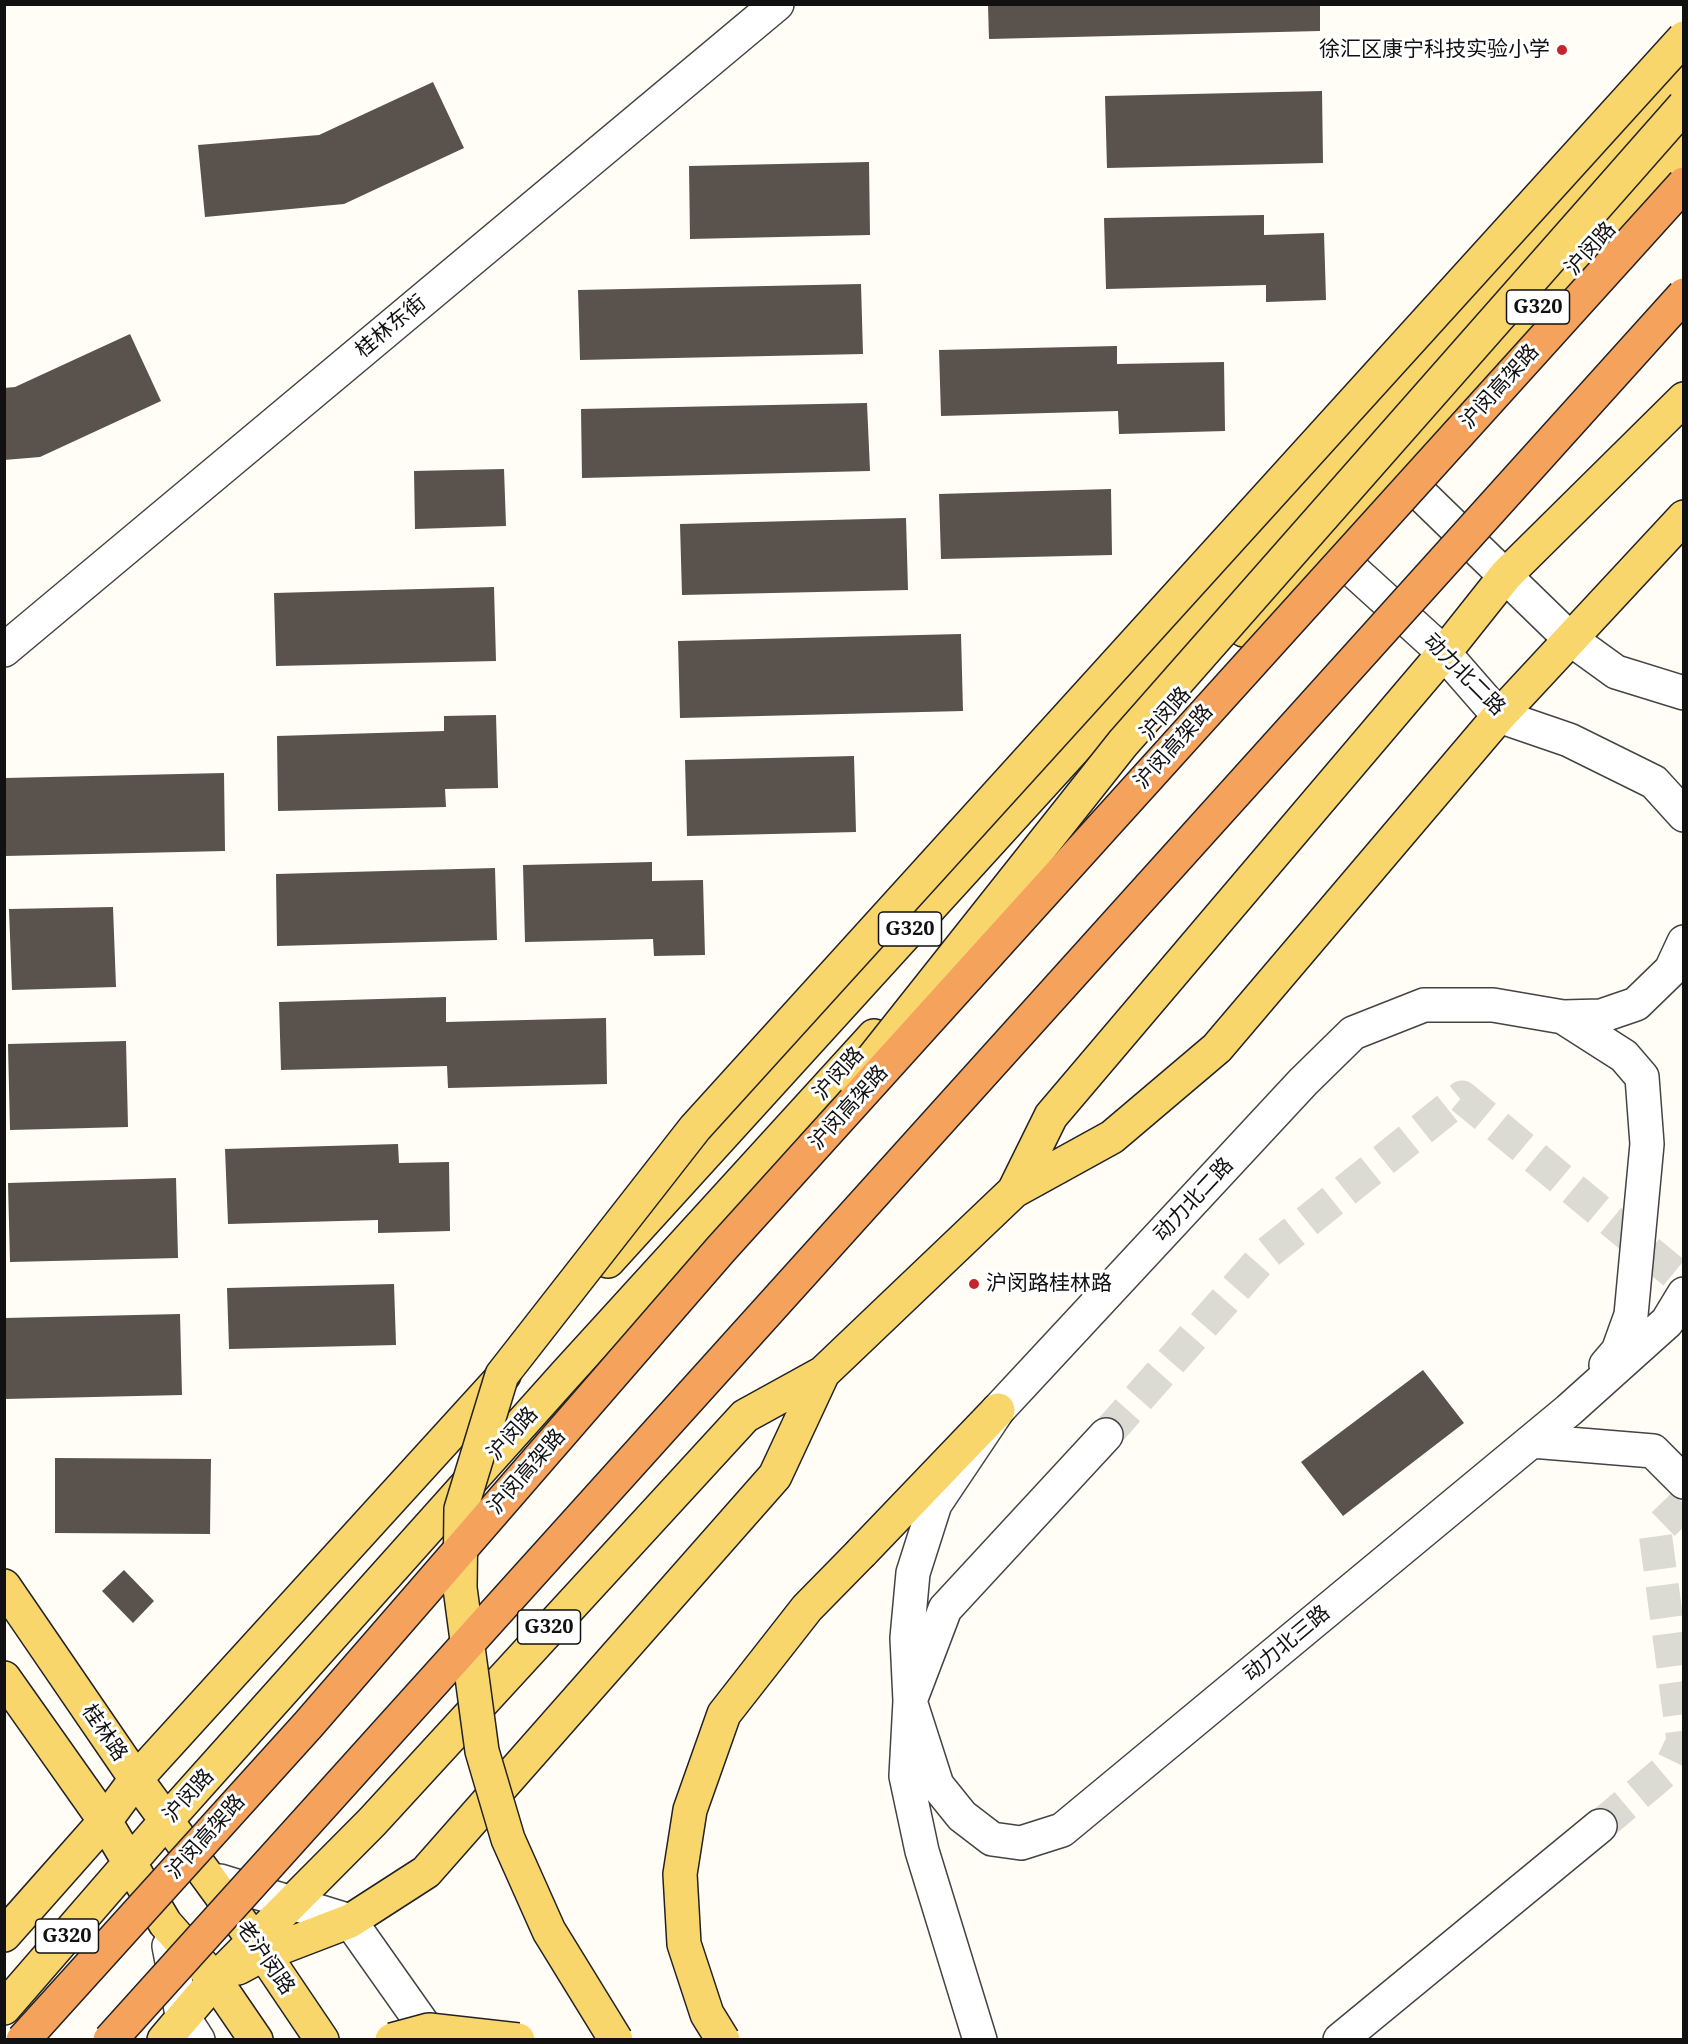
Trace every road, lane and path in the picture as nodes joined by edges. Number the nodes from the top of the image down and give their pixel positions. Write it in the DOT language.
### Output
graph roads {
  1 [pos="777,4"];
  2 [pos="1683,38"];
  3 [pos="1683,79"];
  4 [pos="1683,106"];
  5 [pos="1683,148"];
  6 [pos="1683,184"];
  7 [pos="1683,295"];
  8 [pos="1683,399"];
  9 [pos="1393,466"];
  10 [pos="1683,517"];
  11 [pos="1323,543"];
  12 [pos="1506,575"];
  13 [pos="1569,638"];
  14 [pos="4,650"];
  15 [pos="1444,653"];
  16 [pos="1683,693"];
  17 [pos="1499,716"];
  18 [pos="1683,815"];
  19 [pos="1683,942"];
  20 [pos="1563,1017"];
  21 [pos="1014,1191"];
  22 [pos="721,1249"];
  23 [pos="1683,1294"];
  24 [pos="823,1373"];
  25 [pos="566,1374"];
  26 [pos="998,1410"];
  27 [pos="1569,1410"];
  28 [pos="1106,1435"];
  29 [pos="1532,1441"];
  30 [pos="430,1456"];
  31 [pos="1683,1482"];
  32 [pos="4,1587"];
  33 [pos="4,1678"];
  34 [pos="910,1701"];
  35 [pos="136,1779"];
  36 [pos="105,1821"];
  37 [pos="166,1821"];
  38 [pos="1600,1826"];
  39 [pos="130,1864"];
  40 [pos="207,1877"];
  41 [pos="291,1903"];
  42 [pos="350,1921"];
  43 [pos="165,1923"];
  44 [pos="4,1935"];
  45 [pos="259,1947"];
  46 [pos="215,1980"];
  47 [pos="4,2008"];
  48 [pos="181,2031"];
  49 [pos="22,2040"];
  50 [pos="110,2040"];
  51 [pos="256,2040"];
  52 [pos="322,2040"];
  53 [pos="392,2040"];
  54 [pos="434,2040"];
  55 [pos="518,2040"];
  56 [pos="616,2040"];
  57 [pos="723,2040"];
  58 [pos="980,2040"];
  59 [pos="1340,2040"];
  1 -- 14 [label="street, 桂林东街"];
  2 -- 56 [label="main road, bridge"];
  3 -- 30 [label="main road, G320"];
  4 -- 22 [label="main road, bridge"];
  5 -- 9 [label="main road, 沪闵路 / G320"];
  6 -- 22 [label="highway, 沪闵高架路, bridge"];
  7 -- 50 [label="highway, bridge"];
  8 -- 12 [label="main road, G320"];
  9 -- 11 [label="main road, 沪闵路 / G320"];
  9 -- 12 [label="street"];
  10 -- 13 [label="main road, G320"];
  11 -- 15 [label="street, 动力北二路"];
  11 -- 25 [label="main road, 沪闵路 / G320"];
  12 -- 13 [label="street"];
  12 -- 15 [label="main road, G320"];
  13 -- 16 [label="street"];
  13 -- 17 [label="main road, G320"];
  15 -- 17 [label="street, 动力北二路"];
  15 -- 21 [label="main road, G320"];
  17 -- 18 [label="street, 动力北二路"];
  17 -- 21 [label="main road, G320"];
  19 -- 20 [label="street, 动力北二路"];
  20 -- 26 [label="street, 动力北二路"];
  20 -- 27 [label="street"];
  21 -- 24 [label="main road, G320"];
  22 -- 49 [label="highway, 沪闵高架路, bridge"];
  23 -- 27 [label="street, 动力北三路"];
  24 -- 41 [label="main road, G320"];
  24 -- 42 [label="main road, G320"];
  25 -- 30 [label="main road"];
  25 -- 37 [label="main road, 沪闵路 / G320"];
  26 -- 34 [label="street, 动力北二路"];
  26 -- 57 [label="main road, bridge"];
  27 -- 29 [label="street, 动力北三路"];
  28 -- 34 [label="street"];
  29 -- 31 [label="street"];
  29 -- 34 [label="street, 动力北三路"];
  30 -- 35 [label="main road, G320"];
  32 -- 35 [label="main road, 桂林路"];
  33 -- 36 [label="main road"];
  34 -- 58 [label="street"];
  35 -- 36 [label="main road, G320"];
  35 -- 37 [label="main road, 桂林路"];
  36 -- 39 [label="main road"];
  36 -- 44 [label="main road, G320"];
  37 -- 39 [label="main road, 沪闵路 / G320"];
  37 -- 40 [label="main road, 桂林路"];
  38 -- 59 [label="street"];
  39 -- 43 [label="main road"];
  39 -- 47 [label="main road, 沪闵路 / G320"];
  40 -- 41 [label="street"];
  40 -- 45 [label="main road, 老沪闵路"];
  41 -- 42 [label="street"];
  41 -- 45 [label="main road, G320"];
  42 -- 45 [label="main road, G320"];
  42 -- 54 [label="street"];
  43 -- 46 [label="main road"];
  43 -- 48 [label="street"];
  45 -- 46 [label="main road, G320"];
  45 -- 52 [label="main road, 老沪闵路"];
  46 -- 48 [label="main road, G320"];
  46 -- 51 [label="main road"];
  53 -- 55 [label="main road, bridge"];
}
